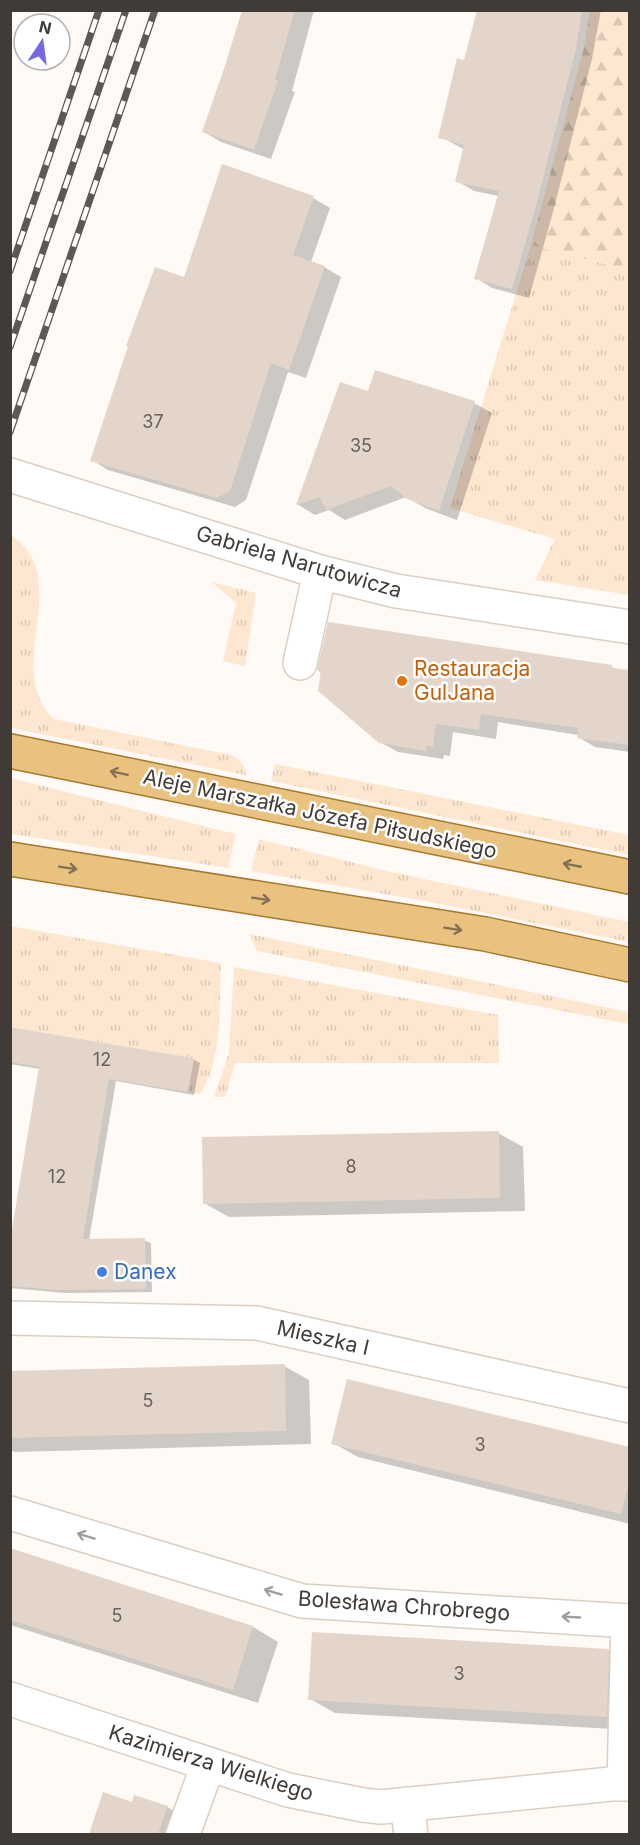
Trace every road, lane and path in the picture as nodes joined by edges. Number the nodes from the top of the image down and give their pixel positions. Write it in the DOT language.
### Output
graph roads {
  1 [pos="10,475"];
  2 [pos="320,572"];
  3 [pos="630,627"];
  4 [pos="300,663"];
  5 [pos="10,751"];
  6 [pos="10,859"];
  7 [pos="630,877"];
  8 [pos="630,965"];
  9 [pos="10,1318"];
  10 [pos="630,1406"];
  11 [pos="10,1513"];
  12 [pos="629,1621"];
  13 [pos="10,1699"];
  14 [pos="208,1765"];
  15 [pos="627,1784"];
  16 [pos="409,1819"];
  17 [pos="183,1834"];
  1 -- 2 [label="street, Gabriela Narutowicza"];
  2 -- 3 [label="street, Gabriela Narutowicza"];
  2 -- 4 [label="street"];
  7 -- 5 [label="main road, Aleje Marszałka Józefa Piłsudskiego, one-way"];
  6 -- 8 [label="main road, one-way"];
  9 -- 10 [label="street, Mieszka I"];
  12 -- 11 [label="street, Bolesława Chrobrego, one-way"];
  12 -- 15 [label="street"];
  13 -- 14 [label="street, Kazimierza Wielkiego"];
  14 -- 16 [label="street, Kazimierza Wielkiego"];
  14 -- 17 [label="street"];
  15 -- 16 [label="street, Kazimierza Wielkiego"];
}
